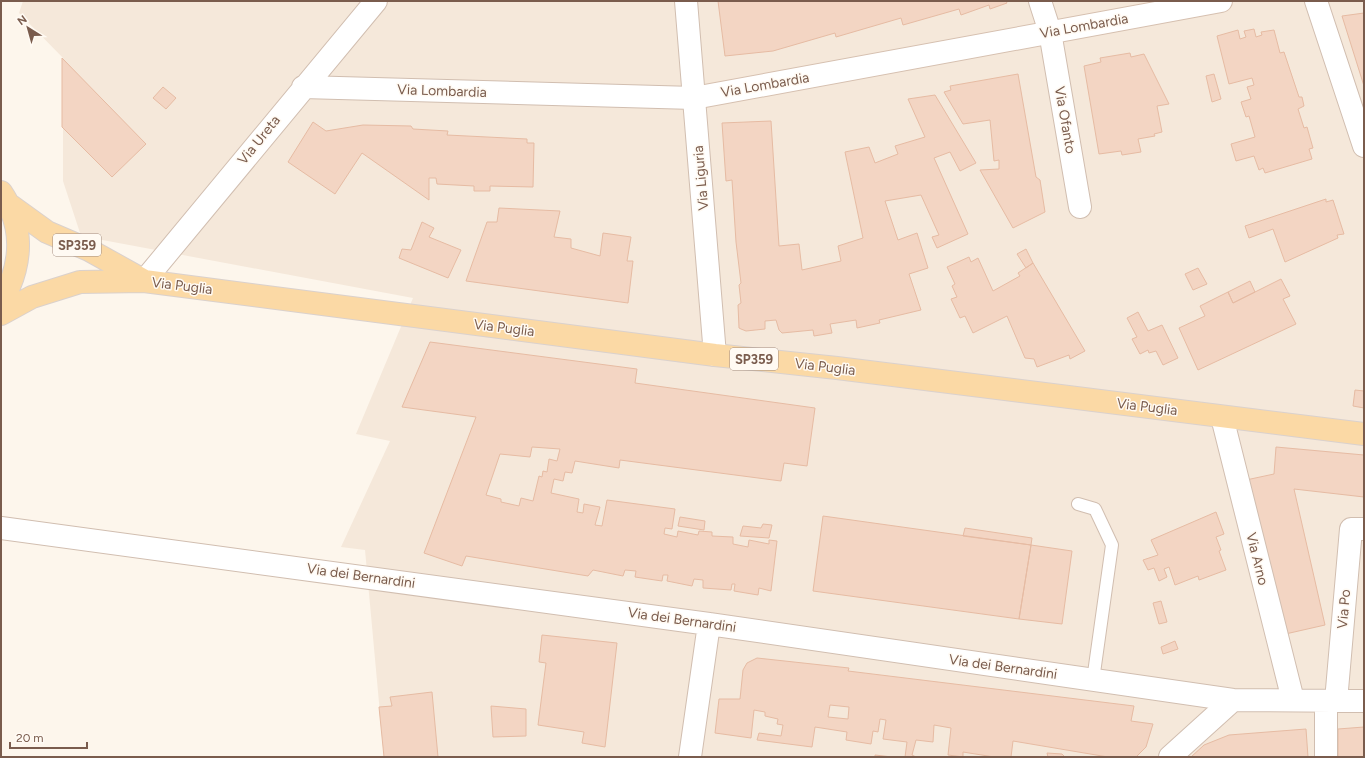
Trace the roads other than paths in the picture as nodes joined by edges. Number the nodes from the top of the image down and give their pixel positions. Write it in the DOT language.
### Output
graph roads {
  1 [pos="376,1"];
  2 [pos="686,1"];
  3 [pos="1040,1"];
  4 [pos="1221,1"];
  5 [pos="1316,1"];
  6 [pos="1050,32"];
  7 [pos="303,87"];
  8 [pos="694,98"];
  9 [pos="1364,146"];
  10 [pos="6,199"];
  11 [pos="1080,207"];
  12 [pos="144,281"];
  13 [pos="1,304"];
  14 [pos="1,314"];
  15 [pos="715,355"];
  16 [pos="1222,417"];
  17 [pos="1364,434"];
  18 [pos="1078,504"];
  19 [pos="1,528"];
  20 [pos="1364,529"];
  21 [pos="709,624"];
  22 [pos="1093,680"];
  23 [pos="1233,700"];
  24 [pos="1293,700"];
  25 [pos="1331,701"];
  26 [pos="1364,701"];
  27 [pos="690,757"];
  28 [pos="1170,757"];
  29 [pos="1326,757"];
  1 -- 7 [label="street, Via Ureta"];
  2 -- 8 [label="street, Via Liguria"];
  3 -- 6 [label="street, Via Ofanto"];
  4 -- 6 [label="street, Via Lombardia"];
  5 -- 9 [label="street"];
  6 -- 8 [label="street, Via Lombardia"];
  6 -- 11 [label="street, Via Ofanto"];
  7 -- 8 [label="street, Via Lombardia"];
  7 -- 12 [label="street, Via Ureta"];
  8 -- 15 [label="street, Via Liguria"];
  10 -- 12 [label="main road, Via Puglia / SP359"];
  10 -- 13 [label="main road, SP359"];
  12 -- 14 [label="main road, Via Puglia / SP359"];
  12 -- 15 [label="main road, Via Puglia / SP359"];
  15 -- 16 [label="main road, Via Puglia / SP359"];
  16 -- 17 [label="main road, Via Puglia / SP359"];
  16 -- 24 [label="street, Via Arno"];
  18 -- 22 [label="lane"];
  19 -- 21 [label="street, Via dei Bernardini"];
  20 -- 25 [label="street, Via Po"];
  21 -- 22 [label="street, Via dei Bernardini"];
  21 -- 27 [label="street"];
  22 -- 23 [label="street, Via dei Bernardini"];
  23 -- 24 [label="street, Via dei Bernardini"];
  23 -- 28 [label="street"];
  24 -- 25 [label="street, Via dei Bernardini"];
  25 -- 26 [label="street, Via dei Bernardini"];
  25 -- 29 [label="street"];
}
